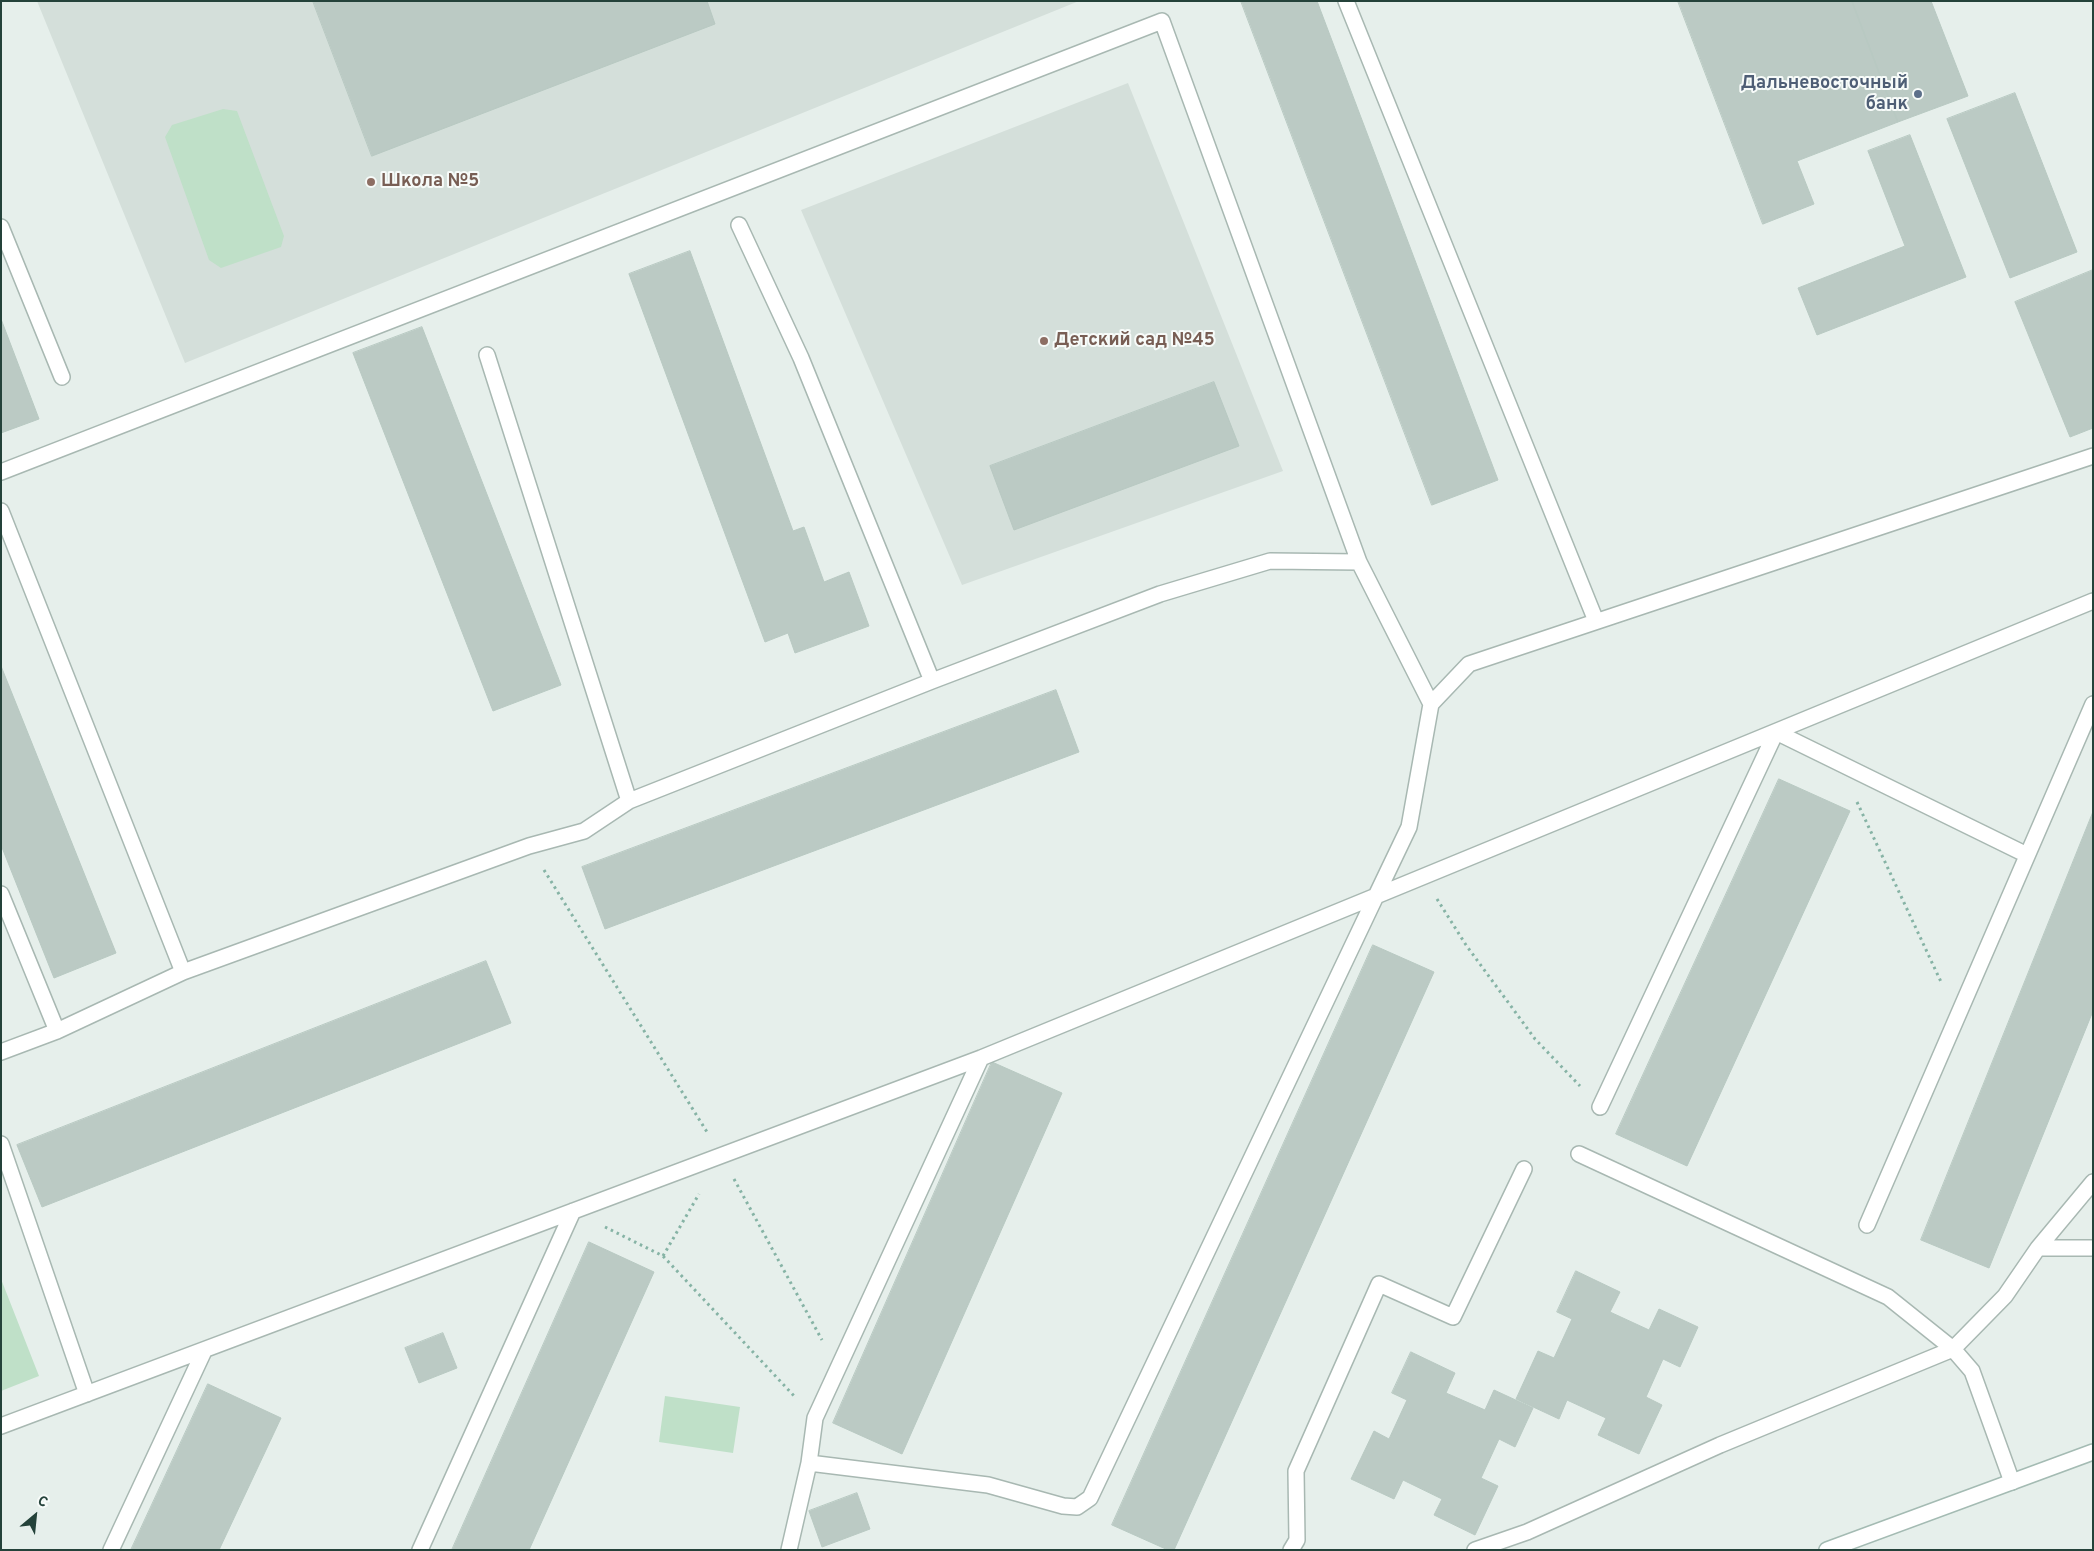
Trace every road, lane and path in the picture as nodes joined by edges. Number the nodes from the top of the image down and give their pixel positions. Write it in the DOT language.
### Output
graph roads {
  1 [pos="1346,1"];
  2 [pos="739,225"];
  3 [pos="1,227"];
  4 [pos="487,355"];
  5 [pos="62,377"];
  6 [pos="2093,456"];
  7 [pos="1,472"];
  8 [pos="1,511"];
  9 [pos="1359,562"];
  10 [pos="2093,601"];
  11 [pos="1596,622"];
  12 [pos="932,681"];
  13 [pos="1431,704"];
  14 [pos="2093,704"];
  15 [pos="1776,732"];
  16 [pos="1838,762"];
  17 [pos="629,801"];
  18 [pos="529,846"];
  19 [pos="2027,856"];
  20 [pos="1424,877"];
  21 [pos="1,894"];
  22 [pos="1376,896"];
  23 [pos="183,972"];
  24 [pos="1958,1016"];
  25 [pos="57,1031"];
  26 [pos="1,1052"];
  27 [pos="981,1058"];
  28 [pos="1600,1107"];
  29 [pos="1,1144"];
  30 [pos="1578,1154"];
  31 [pos="721,1156"];
  32 [pos="1524,1169"];
  33 [pos="2093,1182"];
  34 [pos="573,1211"];
  35 [pos="1867,1225"];
  36 [pos="2038,1248"];
  37 [pos="2093,1248"];
  38 [pos="663,1256"];
  39 [pos="1953,1349"];
  40 [pos="204,1352"];
  41 [pos="838,1369"];
  42 [pos="88,1394"];
  43 [pos="815,1418"];
  44 [pos="1,1426"];
  45 [pos="2093,1452"];
  46 [pos="808,1463"];
  47 [pos="2012,1482"];
  48 [pos="1849,1546"];
  49 [pos="111,1550"];
  50 [pos="420,1550"];
  51 [pos="789,1550"];
  52 [pos="1292,1550"];
  53 [pos="1475,1550"];
  54 [pos="1827,1550"];
  1 -- 11 [label="main road"];
  2 -- 12 [label="main road"];
  3 -- 5 [label="main road"];
  4 -- 17 [label="main road"];
  6 -- 11 [label="main road"];
  7 -- 9 [label="main road"];
  8 -- 23 [label="main road"];
  9 -- 12 [label="main road"];
  9 -- 13 [label="main road"];
  10 -- 15 [label="main road"];
  11 -- 13 [label="main road"];
  12 -- 17 [label="main road"];
  13 -- 22 [label="main road"];
  14 -- 19 [label="main road"];
  15 -- 16 [label="main road"];
  15 -- 20 [label="main road"];
  15 -- 28 [label="main road"];
  16 -- 19 [label="main road"];
  16 -- 24 [label="path"];
  17 -- 18 [label="main road"];
  18 -- 23 [label="main road"];
  18 -- 31 [label="path"];
  19 -- 24 [label="main road"];
  20 -- 22 [label="main road"];
  20 -- 28 [label="path"];
  21 -- 25 [label="main road"];
  22 -- 27 [label="main road"];
  22 -- 46 [label="main road"];
  23 -- 25 [label="main road"];
  24 -- 35 [label="main road"];
  25 -- 26 [label="main road"];
  27 -- 31 [label="main road"];
  27 -- 41 [label="main road"];
  29 -- 42 [label="main road"];
  30 -- 39 [label="main road"];
  31 -- 34 [label="main road"];
  31 -- 38 [label="path"];
  31 -- 41 [label="path"];
  32 -- 52 [label="main road"];
  33 -- 36 [label="main road"];
  34 -- 38 [label="path"];
  34 -- 40 [label="main road"];
  34 -- 50 [label="main road"];
  36 -- 37 [label="main road"];
  36 -- 39 [label="main road"];
  38 -- 43 [label="path"];
  39 -- 47 [label="main road"];
  39 -- 53 [label="main road"];
  40 -- 42 [label="main road"];
  40 -- 49 [label="main road"];
  41 -- 43 [label="main road"];
  42 -- 44 [label="main road"];
  43 -- 46 [label="main road"];
  45 -- 47 [label="main road"];
  46 -- 51 [label="main road"];
  47 -- 48 [label="main road"];
  48 -- 54 [label="main road"];
}
